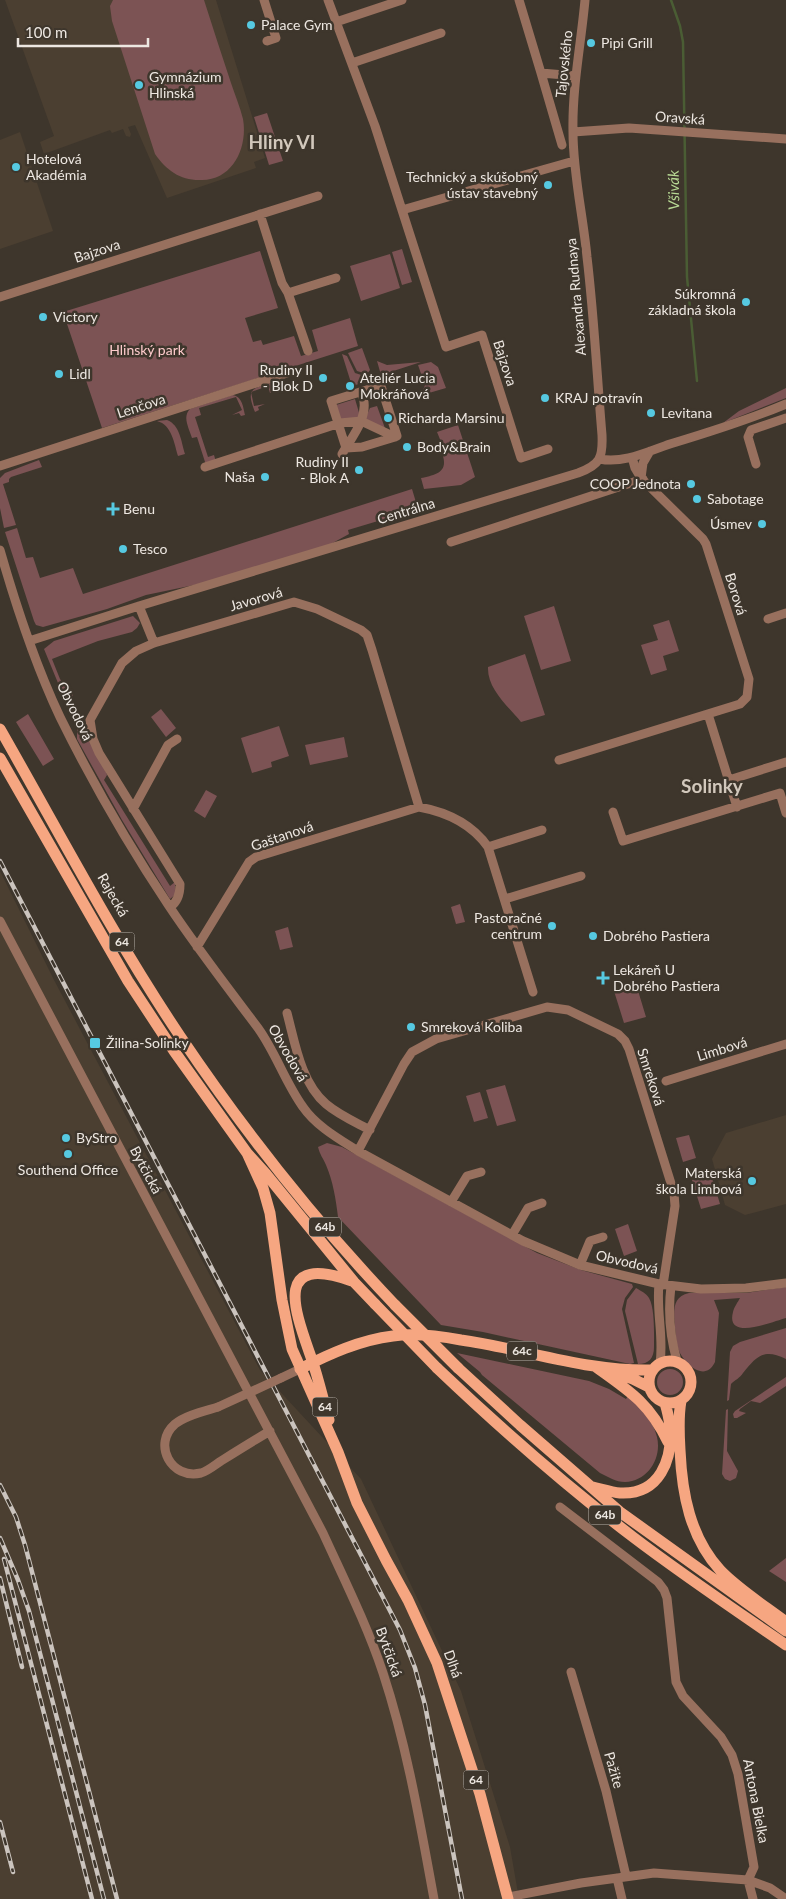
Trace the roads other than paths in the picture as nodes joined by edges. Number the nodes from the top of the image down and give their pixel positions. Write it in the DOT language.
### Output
graph roads {
  1 [pos="264,0"];
  2 [pos="328,0"];
  3 [pos="402,0"];
  4 [pos="519,0"];
  5 [pos="585,0"];
  6 [pos="336,22"];
  7 [pos="441,33"];
  8 [pos="267,41"];
  9 [pos="352,64"];
  10 [pos="541,73"];
  11 [pos="576,76"];
  12 [pos="573,132"];
  13 [pos="786,139"];
  14 [pos="562,146"];
  15 [pos="574,161"];
  16 [pos="318,196"];
  17 [pos="402,210"];
  18 [pos="260,214"];
  19 [pos="336,278"];
  20 [pos="288,293"];
  21 [pos="0,297"];
  22 [pos="308,351"];
  23 [pos="290,372"];
  24 [pos="372,388"];
  25 [pos="786,404"];
  26 [pos="786,418"];
  27 [pos="361,421"];
  28 [pos="338,424"];
  29 [pos="395,437"];
  30 [pos="548,449"];
  31 [pos="344,451"];
  32 [pos="650,451"];
  33 [pos="632,457"];
  34 [pos="600,459"];
  35 [pos="756,464"];
  36 [pos="0,466"];
  37 [pos="205,467"];
  38 [pos="642,479"];
  39 [pos="451,542"];
  40 [pos="0,550"];
  41 [pos="139,606"];
  42 [pos="786,613"];
  43 [pos="768,619"];
  44 [pos="30,641"];
  45 [pos="154,643"];
  46 [pos="708,714"];
  47 [pos="0,729"];
  48 [pos="177,738"];
  49 [pos="0,758"];
  50 [pos="559,760"];
  51 [pos="786,762"];
  52 [pos="729,780"];
  53 [pos="420,807"];
  54 [pos="737,807"];
  55 [pos="133,809"];
  56 [pos="613,812"];
  57 [pos="786,813"];
  58 [pos="542,830"];
  59 [pos="488,847"];
  60 [pos="581,876"];
  61 [pos="505,899"];
  62 [pos="170,907"];
  63 [pos="0,921"];
  64 [pos="197,947"];
  65 [pos="533,992"];
  66 [pos="286,1013"];
  67 [pos="786,1044"];
  68 [pos="666,1081"];
  69 [pos="370,1130"];
  70 [pos="259,1146"];
  71 [pos="358,1151"];
  72 [pos="247,1153"];
  73 [pos="482,1172"];
  74 [pos="451,1202"];
  75 [pos="542,1204"];
  76 [pos="512,1235"];
  77 [pos="603,1237"];
  78 [pos="580,1265"];
  79 [pos="354,1282"];
  80 [pos="786,1283"];
  81 [pos="664,1285"];
  82 [pos="677,1361"];
  83 [pos="313,1362"];
  84 [pos="594,1366"];
  85 [pos="656,1366"];
  86 [pos="300,1369"];
  87 [pos="649,1387"];
  88 [pos="681,1401"];
  89 [pos="665,1403"];
  90 [pos="270,1431"];
  91 [pos="669,1444"];
  92 [pos="338,1452"];
  93 [pos="592,1487"];
  94 [pos="560,1507"];
  95 [pos="786,1622"];
  96 [pos="786,1631"];
  97 [pos="786,1645"];
  98 [pos="571,1672"];
  99 [pos="622,1877"];
  100 [pos="748,1880"];
  101 [pos="508,1898"];
  102 [pos="434,1899"];
  103 [pos="622,1899"];
  104 [pos="753,1899"];
  105 [pos="786,1899"];
  1 -- 8 [label="street"];
  2 -- 6 [label="street, Bajzova"];
  3 -- 6 [label="street"];
  4 -- 10 [label="street"];
  5 -- 11 [label="street, Tajovského"];
  6 -- 9 [label="street, Bajzova"];
  7 -- 9 [label="street"];
  9 -- 17 [label="street, Bajzova"];
  10 -- 11 [label="street"];
  10 -- 14 [label="street"];
  11 -- 12 [label="street, Tajovského"];
  12 -- 13 [label="street, Oravská"];
  12 -- 15 [label="street, Alexandra Rudnaya"];
  15 -- 17 [label="street"];
  15 -- 34 [label="street, Alexandra Rudnaya"];
  16 -- 18 [label="street, Bajzova"];
  17 -- 30 [label="street, Bajzova"];
  18 -- 20 [label="street"];
  18 -- 21 [label="street, Bajzova"];
  19 -- 20 [label="street"];
  20 -- 22 [label="street"];
  23 -- 36 [label="street, Lenčova"];
  24 -- 27 [label="street"];
  24 -- 28 [label="street"];
  24 -- 29 [label="street"];
  25 -- 32 [label="street"];
  26 -- 35 [label="street"];
  27 -- 28 [label="street"];
  27 -- 29 [label="street"];
  27 -- 31 [label="street"];
  28 -- 31 [label="street"];
  28 -- 37 [label="street"];
  29 -- 31 [label="street"];
  32 -- 33 [label="street"];
  32 -- 38 [label="street"];
  33 -- 34 [label="street"];
  33 -- 38 [label="street, Borová"];
  34 -- 41 [label="street, Centrálna"];
  38 -- 39 [label="street"];
  38 -- 46 [label="street, Borová"];
  40 -- 44 [label="street, Obvodová"];
  41 -- 44 [label="street, Centrálna"];
  41 -- 45 [label="street"];
  42 -- 43 [label="street"];
  44 -- 62 [label="street, Obvodová"];
  45 -- 53 [label="street, Javorová"];
  45 -- 55 [label="street, Javorová"];
  46 -- 50 [label="street, Borová"];
  46 -- 52 [label="street"];
  47 -- 70 [label="main road, Rajecká / 64"];
  48 -- 55 [label="street"];
  49 -- 72 [label="main road, 64"];
  51 -- 52 [label="street"];
  52 -- 54 [label="street"];
  53 -- 59 [label="street"];
  53 -- 64 [label="street, Gaštanová"];
  54 -- 56 [label="street"];
  54 -- 57 [label="street"];
  55 -- 62 [label="street, Javorová"];
  58 -- 59 [label="street"];
  59 -- 61 [label="street"];
  60 -- 61 [label="street"];
  61 -- 65 [label="street"];
  62 -- 64 [label="street, Obvodová"];
  63 -- 90 [label="street, Bytčická"];
  64 -- 71 [label="street, Obvodová"];
  66 -- 69 [label="street"];
  67 -- 68 [label="street, Limbová"];
  69 -- 71 [label="street, Smreková"];
  69 -- 81 [label="street, Smreková"];
  70 -- 93 [label="main road, 64b, bridge"];
  71 -- 74 [label="street, Obvodová"];
  72 -- 79 [label="main road, 64b"];
  72 -- 86 [label="main road"];
  73 -- 74 [label="street"];
  74 -- 76 [label="street, Obvodová"];
  75 -- 76 [label="street"];
  76 -- 78 [label="street, Obvodová"];
  77 -- 78 [label="street"];
  78 -- 81 [label="street, Obvodová"];
  79 -- 83 [label="main road"];
  79 -- 97 [label="main road, 64b, bridge"];
  80 -- 81 [label="street, Obvodová"];
  81 -- 82 [label="street"];
  81 -- 85 [label="street"];
  82 -- 85 [label="main road"];
  82 -- 88 [label="main road"];
  83 -- 84 [label="main road, 64c"];
  83 -- 86 [label="main road, 64c"];
  83 -- 92 [label="main road, 64"];
  84 -- 85 [label="main road"];
  84 -- 87 [label="main road"];
  84 -- 91 [label="main road"];
  85 -- 87 [label="main road"];
  86 -- 90 [label="street, bridge"];
  86 -- 92 [label="main road, 64"];
  87 -- 89 [label="main road"];
  88 -- 89 [label="main road"];
  88 -- 95 [label="main road"];
  89 -- 91 [label="main road"];
  90 -- 102 [label="street, Bytčická"];
  91 -- 93 [label="main road"];
  92 -- 101 [label="main road, Dlhá / 64"];
  93 -- 96 [label="main road, 64b"];
  94 -- 100 [label="street, Antona Bielka"];
  98 -- 99 [label="street, Pažite"];
  99 -- 100 [label="street"];
  99 -- 101 [label="street"];
  99 -- 103 [label="street, Pažite"];
  100 -- 104 [label="street"];
  100 -- 105 [label="street"];
}
